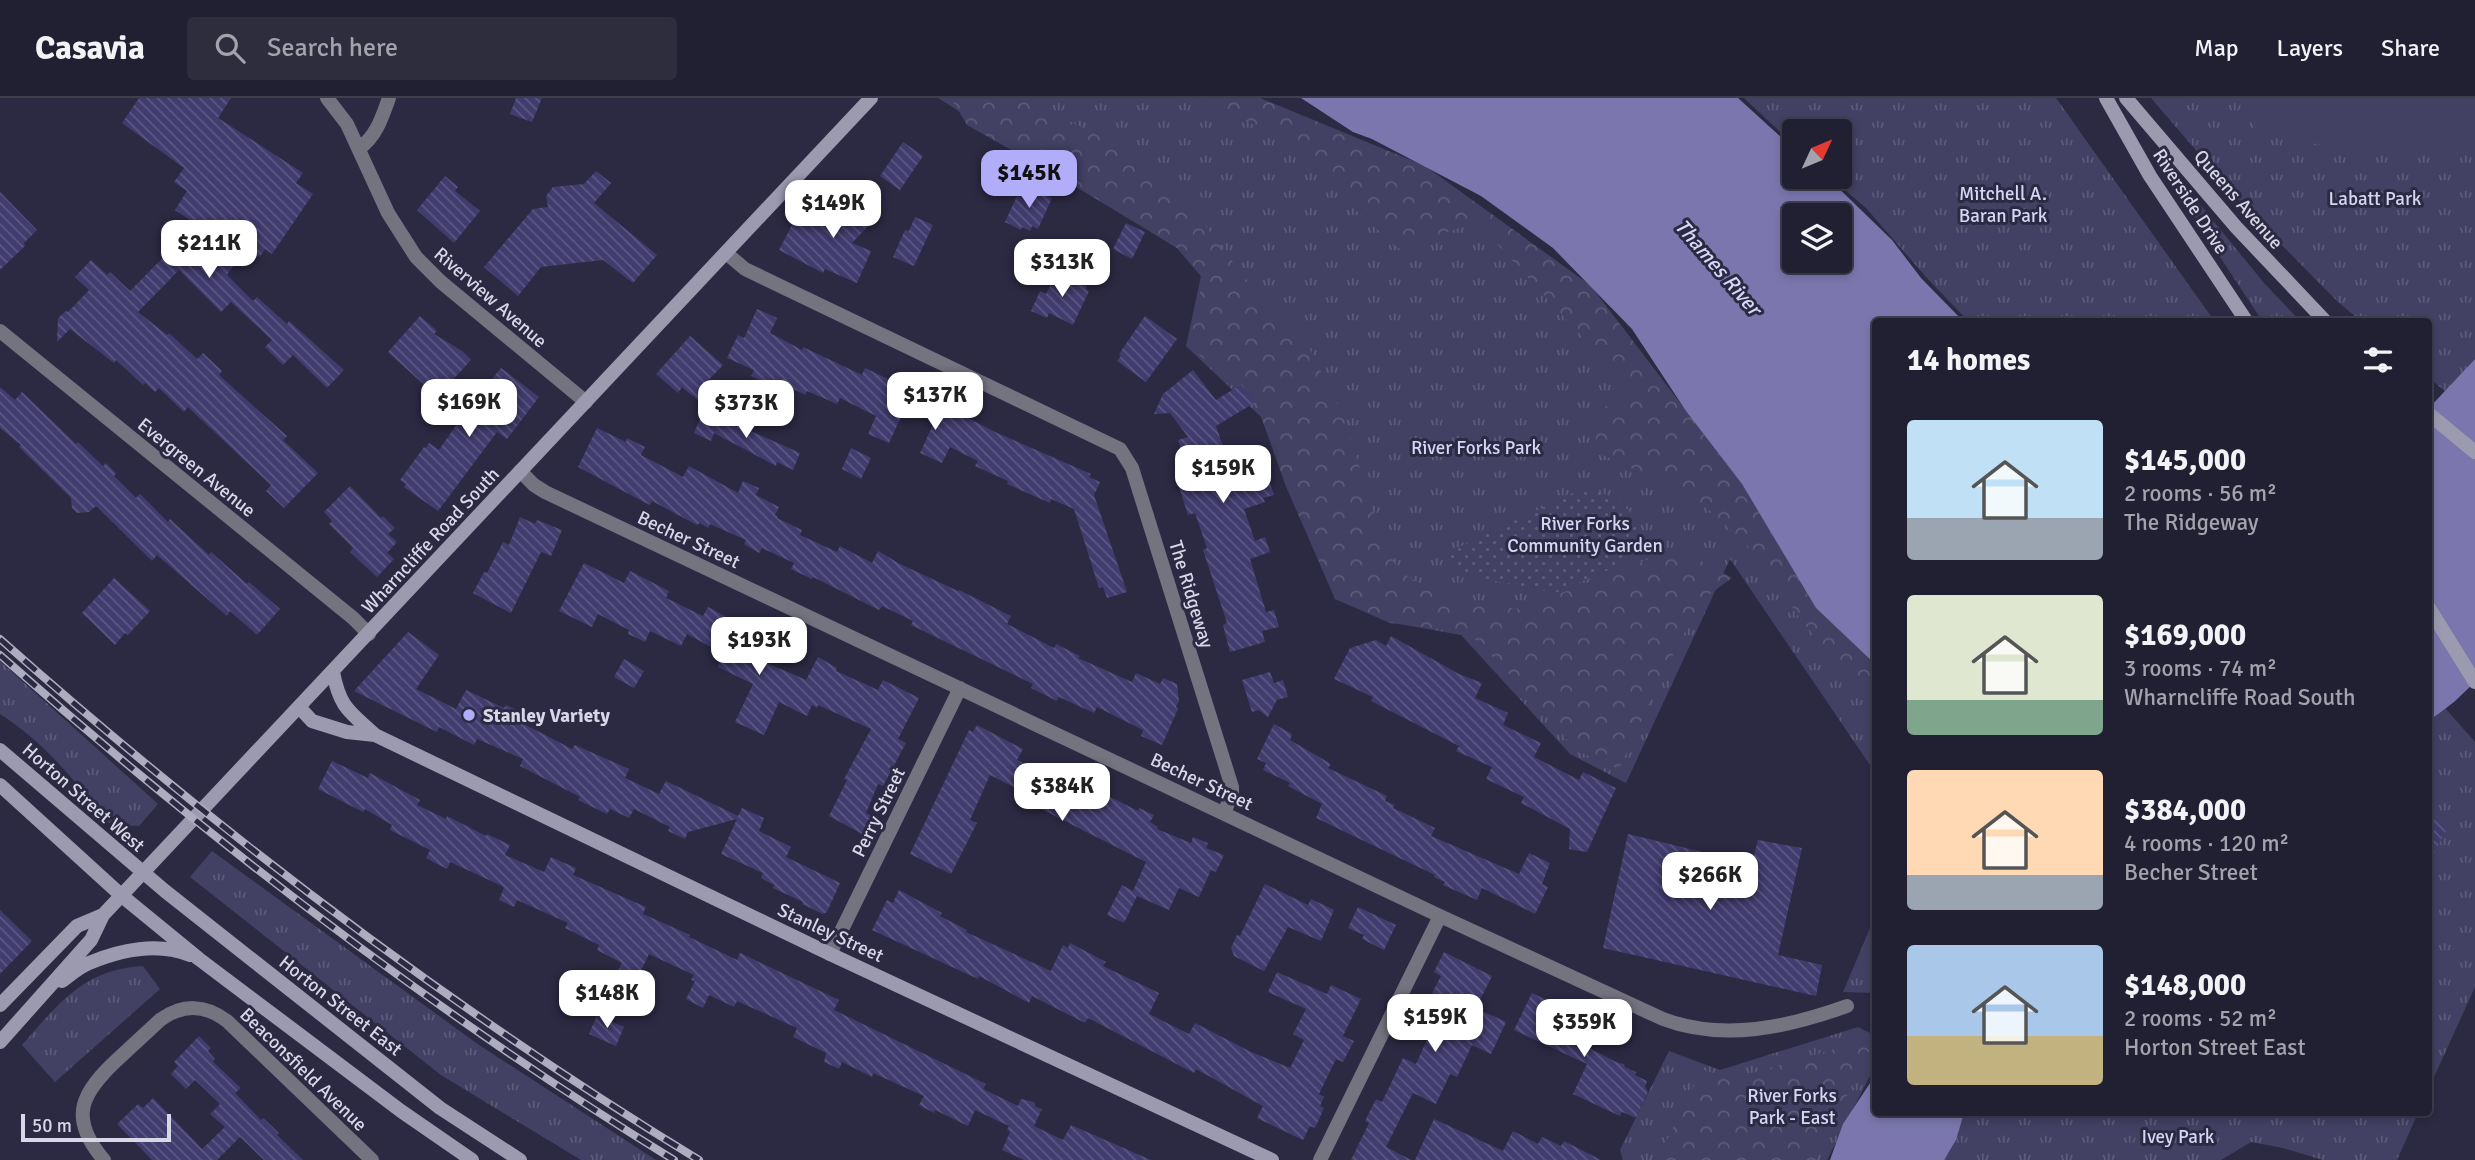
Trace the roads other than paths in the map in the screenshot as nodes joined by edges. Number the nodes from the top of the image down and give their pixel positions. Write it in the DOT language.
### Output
graph roads {
  1 [pos="327,98"];
  2 [pos="389,98"];
  3 [pos="871,98"];
  4 [pos="2106,98"];
  5 [pos="2126,98"];
  6 [pos="360,148"];
  7 [pos="726,253"];
  8 [pos="2244,318"];
  9 [pos="2322,318"];
  10 [pos="0,331"];
  11 [pos="586,402"];
  12 [pos="2432,416"];
  13 [pos="2475,452"];
  14 [pos="520,471"];
  15 [pos="2432,613"];
  16 [pos="369,634"];
  17 [pos="333,672"];
  18 [pos="2475,682"];
  19 [pos="960,688"];
  20 [pos="300,708"];
  21 [pos="375,735"];
  22 [pos="0,750"];
  23 [pos="0,785"];
  24 [pos="1224,813"];
  25 [pos="143,873"];
  26 [pos="122,896"];
  27 [pos="103,915"];
  28 [pos="1440,916"];
  29 [pos="830,954"];
  30 [pos="199,959"];
  31 [pos="40,996"];
  32 [pos="0,1005"];
  33 [pos="1847,1006"];
  34 [pos="0,1042"];
  35 [pos="104,1160"];
  36 [pos="372,1160"];
  37 [pos="472,1160"];
  38 [pos="520,1160"];
  39 [pos="1272,1160"];
  40 [pos="1320,1160"];
  1 -- 6 [label="street, Riverview Avenue"];
  2 -- 6 [label="street"];
  3 -- 7 [label="main road, Wharncliffe Road South"];
  4 -- 8 [label="main road, Riverside Drive"];
  5 -- 9 [label="main road, Queens Avenue"];
  6 -- 11 [label="street, Riverview Avenue"];
  7 -- 11 [label="main road, Wharncliffe Road South"];
  7 -- 24 [label="street, The Ridgeway"];
  10 -- 16 [label="street, Evergreen Avenue"];
  11 -- 14 [label="main road, Wharncliffe Road South"];
  12 -- 13 [label="main road"];
  14 -- 16 [label="main road, Wharncliffe Road South"];
  14 -- 19 [label="street, Becher Street"];
  15 -- 18 [label="main road"];
  16 -- 17 [label="main road, Wharncliffe Road South"];
  17 -- 20 [label="main road, Wharncliffe Road South"];
  17 -- 21 [label="main road, Stanley Street"];
  19 -- 24 [label="street, Becher Street"];
  19 -- 29 [label="street, Perry Street"];
  20 -- 21 [label="main road, Stanley Street"];
  20 -- 25 [label="main road, Wharncliffe Road South"];
  21 -- 29 [label="main road, Stanley Street"];
  22 -- 25 [label="main road, Horton Street West"];
  23 -- 26 [label="main road"];
  24 -- 28 [label="street, Becher Street"];
  25 -- 26 [label="main road, Wharncliffe Road South"];
  25 -- 38 [label="main road, Horton Street East"];
  26 -- 27 [label="main road, Wharncliffe Road South"];
  26 -- 30 [label="main road"];
  27 -- 31 [label="main road, Wharncliffe Road South"];
  27 -- 32 [label="main road, Wharncliffe Road South"];
  28 -- 33 [label="street, Becher Street"];
  28 -- 40 [label="street"];
  29 -- 39 [label="main road, Stanley Street"];
  30 -- 31 [label="main road"];
  30 -- 37 [label="main road"];
  31 -- 34 [label="main road, Wharncliffe Road South"];
  35 -- 36 [label="street, Beaconsfield Avenue"];
}
